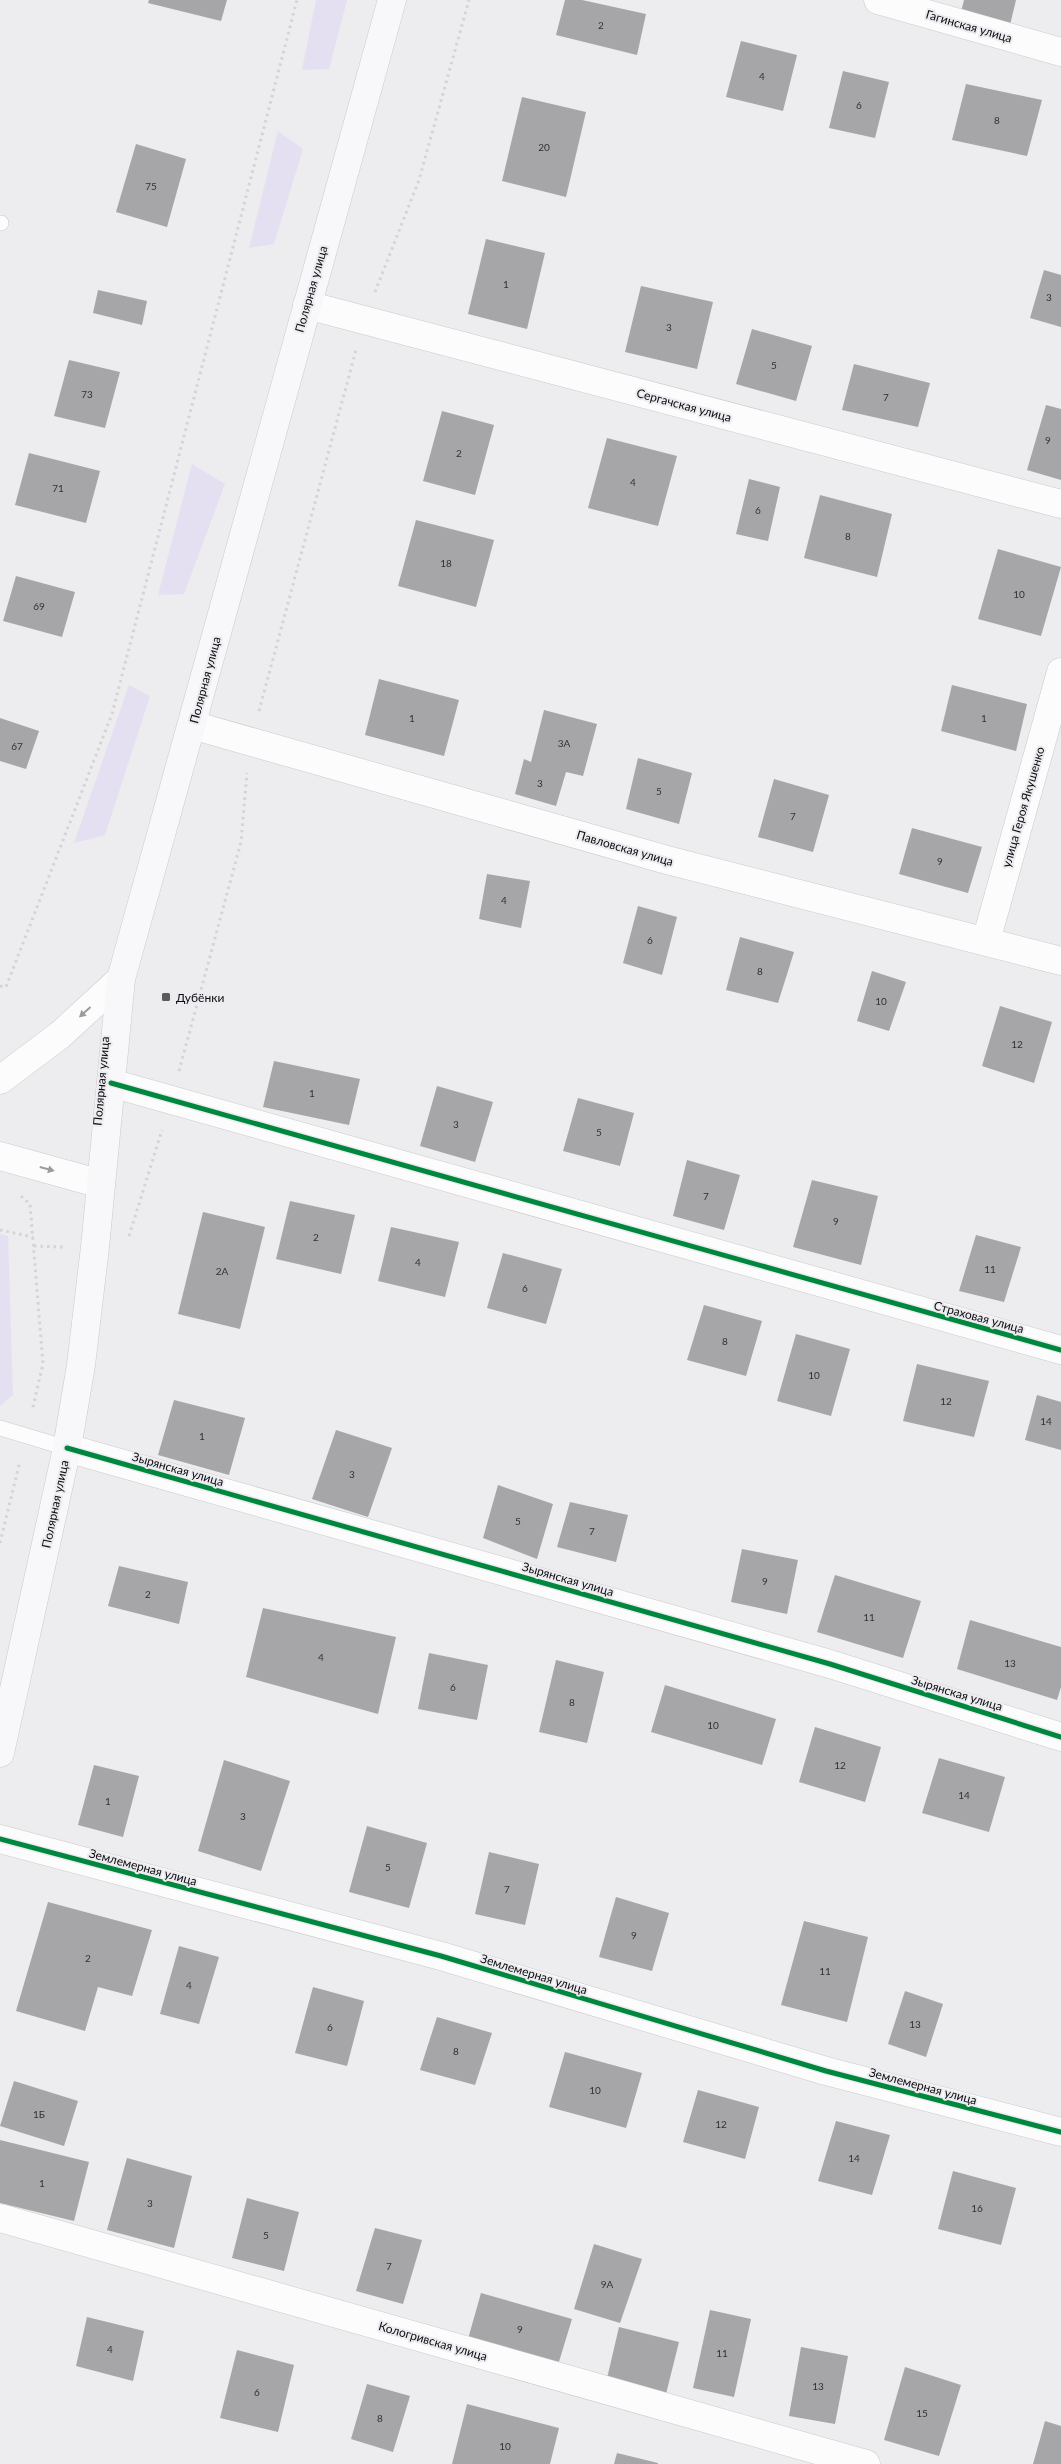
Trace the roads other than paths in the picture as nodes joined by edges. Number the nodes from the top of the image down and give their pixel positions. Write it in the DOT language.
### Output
graph roads {
  1 [pos="392,0"];
  2 [pos="878,0"];
  3 [pos="1061,52"];
  4 [pos="307,305"];
  5 [pos="1061,504"];
  6 [pos="1061,672"];
  7 [pos="192,725"];
  8 [pos="986,942"];
  9 [pos="1061,961"];
  10 [pos="121,979"];
  11 [pos="0,1080"];
  12 [pos="112,1083"];
  13 [pos="0,1156"];
  14 [pos="102,1184"];
  15 [pos="1061,1350"];
  16 [pos="0,1428"];
  17 [pos="67,1448"];
  18 [pos="1061,1737"];
  19 [pos="0,1753"];
  20 [pos="0,1839"];
  21 [pos="1061,2132"];
  22 [pos="0,2218"];
  23 [pos="866,2464"];
  1 -- 4 [label="main road, Полярная улица"];
  2 -- 3 [label="street, Гагинская улица"];
  4 -- 5 [label="street, Сергачская улица"];
  4 -- 7 [label="main road, Полярная улица"];
  6 -- 8 [label="street, улица Героя Якушенко"];
  7 -- 8 [label="street, Павловская улица"];
  7 -- 10 [label="main road, Полярная улица"];
  8 -- 9 [label="street, Павловская улица"];
  10 -- 11 [label="street, one-way"];
  10 -- 12 [label="main road, Полярная улица"];
  12 -- 14 [label="main road, Полярная улица"];
  12 -- 15 [label="street, Страховая улица"];
  13 -- 14 [label="street, one-way"];
  14 -- 17 [label="main road, Полярная улица"];
  16 -- 17 [label="lane"];
  17 -- 18 [label="street, Зырянская улица"];
  17 -- 19 [label="main road, Полярная улица"];
  20 -- 21 [label="street, Землемерная улица"];
  22 -- 23 [label="street, Кологривская улица"];
}
